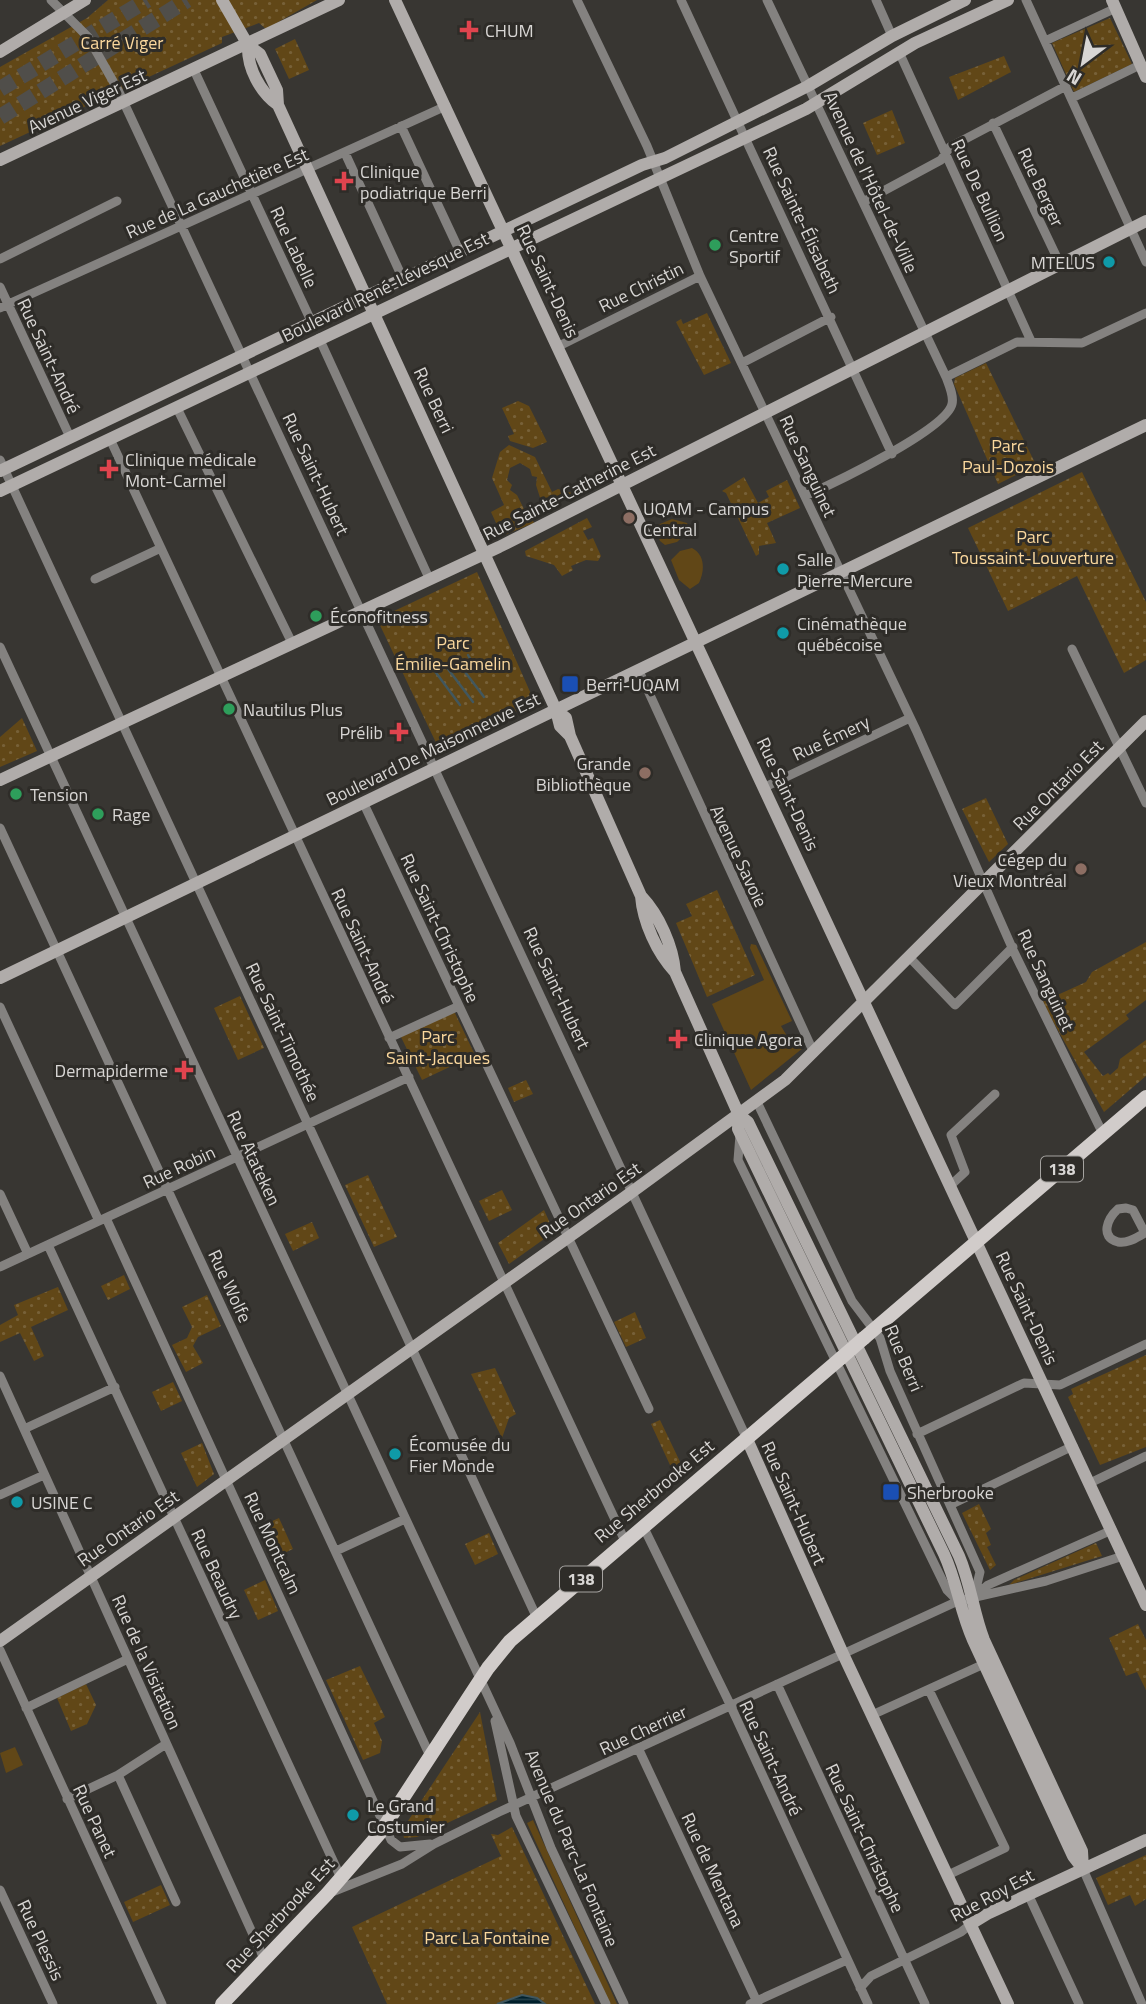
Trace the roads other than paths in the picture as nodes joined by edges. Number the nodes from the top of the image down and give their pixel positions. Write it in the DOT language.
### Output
graph roads {
  1 [pos="51,0"];
  2 [pos="85,0"];
  3 [pos="222,0"];
  4 [pos="339,0"];
  5 [pos="395,0"];
  6 [pos="577,0"];
  7 [pos="681,0"];
  8 [pos="767,0"];
  9 [pos="876,0"];
  10 [pos="965,0"];
  11 [pos="1008,0"];
  12 [pos="1026,0"];
  13 [pos="1114,4"];
  14 [pos="65,13"];
  15 [pos="892,36"];
  16 [pos="1045,41"];
  17 [pos="248,45"];
  18 [pos="0,52"];
  19 [pos="899,52"];
  20 [pos="194,70"];
  21 [pos="1143,71"];
  22 [pos="808,86"];
  23 [pos="1066,86"];
  24 [pos="1072,98"];
  25 [pos="123,103"];
  26 [pos="816,103"];
  27 [pos="446,106"];
  28 [pos="737,120"];
  29 [pos="993,124"];
  30 [pos="401,127"];
  31 [pos="745,136"];
  32 [pos="345,153"];
  33 [pos="946,153"];
  34 [pos="0,160"];
  35 [pos="652,162"];
  36 [pos="309,169"];
  37 [pos="658,177"];
  38 [pos="252,194"];
  39 [pos="117,201"];
  40 [pos="863,202"];
  41 [pos="1146,221"];
  42 [pos="181,226"];
  43 [pos="1130,228"];
  44 [pos="505,232"];
  45 [pos="512,246"];
  46 [pos="460,252"];
  47 [pos="0,259"];
  48 [pos="1146,262"];
  49 [pos="1060,264"];
  50 [pos="700,276"];
  51 [pos="403,279"];
  52 [pos="0,287"];
  53 [pos="1008,290"];
  54 [pos="367,297"];
  55 [pos="4,306"];
  56 [pos="374,312"];
  57 [pos="1146,313"];
  58 [pos="831,317"];
  59 [pos="312,323"];
  60 [pos="925,332"];
  61 [pos="319,338"];
  62 [pos="1031,341"];
  63 [pos="559,346"];
  64 [pos="242,357"];
  65 [pos="742,363"];
  66 [pos="853,368"];
  67 [pos="249,373"];
  68 [pos="946,377"];
  69 [pos="177,408"];
  70 [pos="765,413"];
  71 [pos="1146,425"];
  72 [pos="70,438"];
  73 [pos="110,439"];
  74 [pos="892,454"];
  75 [pos="1,467"];
  76 [pos="622,485"];
  77 [pos="6,488"];
  78 [pos="805,496"];
  79 [pos="161,548"];
  80 [pos="486,553"];
  81 [pos="841,572"];
  82 [pos="429,578"];
  83 [pos="95,579"];
  84 [pos="360,611"];
  85 [pos="292,643"];
  86 [pos="698,643"];
  87 [pos="0,647"];
  88 [pos="1072,649"];
  89 [pos="639,671"];
  90 [pos="222,677"];
  91 [pos="556,710"];
  92 [pos="910,718"];
  93 [pos="1146,722"];
  94 [pos="122,724"];
  95 [pos="1120,748"];
  96 [pos="51,757"];
  97 [pos="434,767"];
  98 [pos="0,780"];
  99 [pos="765,787"];
  100 [pos="363,802"];
  101 [pos="1146,803"];
  102 [pos="0,828"];
  103 [pos="295,836"];
  104 [pos="196,882"];
  105 [pos="985,883"];
  106 [pos="125,917"];
  107 [pos="1013,947"];
  108 [pos="56,951"];
  109 [pos="910,958"];
  110 [pos="0,978"];
  111 [pos="866,1003"];
  112 [pos="459,1006"];
  113 [pos="0,1007"];
  114 [pos="389,1038"];
  115 [pos="814,1054"];
  116 [pos="409,1077"];
  117 [pos="995,1094"];
  118 [pos="1146,1097"];
  119 [pos="757,1102"];
  120 [pos="739,1115"];
  121 [pos="308,1124"];
  122 [pos="740,1133"];
  123 [pos="1103,1134"];
  124 [pos="237,1157"];
  125 [pos="951,1185"];
  126 [pos="167,1190"];
  127 [pos="633,1191"];
  128 [pos="0,1194"];
  129 [pos="103,1220"];
  130 [pos="1146,1234"];
  131 [pos="568,1237"];
  132 [pos="978,1241"];
  133 [pos="48,1245"];
  134 [pos="28,1254"];
  135 [pos="0,1267"];
  136 [pos="506,1282"];
  137 [pos="869,1334"];
  138 [pos="1146,1344"];
  139 [pos="411,1349"];
  140 [pos="839,1360"];
  141 [pos="0,1376"];
  142 [pos="1043,1383"];
  143 [pos="115,1387"];
  144 [pos="347,1395"];
  145 [pos="649,1409"];
  146 [pos="24,1429"];
  147 [pos="918,1434"];
  148 [pos="746,1437"];
  149 [pos="284,1440"];
  150 [pos="1073,1447"];
  151 [pos="1146,1456"];
  152 [pos="44,1475"];
  153 [pos="226,1480"];
  154 [pos="1090,1483"];
  155 [pos="0,1495"];
  156 [pos="950,1505"];
  157 [pos="174,1517"];
  158 [pos="405,1519"];
  159 [pos="643,1526"];
  160 [pos="1112,1530"];
  161 [pos="625,1541"];
  162 [pos="336,1552"];
  163 [pos="1123,1556"];
  164 [pos="91,1577"];
  165 [pos="974,1597"];
  166 [pos="958,1601"];
  167 [pos="1146,1605"];
  168 [pos="536,1616"];
  169 [pos="0,1641"];
  170 [pos="0,1650"];
  171 [pos="843,1654"];
  172 [pos="128,1659"];
  173 [pos="984,1664"];
  174 [pos="480,1681"];
  175 [pos="777,1684"];
  176 [pos="929,1690"];
  177 [pos="491,1706"];
  178 [pos="730,1706"];
  179 [pos="26,1708"];
  180 [pos="872,1715"];
  181 [pos="166,1744"];
  182 [pos="639,1750"];
  183 [pos="431,1758"];
  184 [pos="118,1775"];
  185 [pos="532,1798"];
  186 [pos="67,1799"];
  187 [pos="513,1807"];
  188 [pos="384,1826"];
  189 [pos="1146,1840"];
  190 [pos="433,1844"];
  191 [pos="1083,1869"];
  192 [pos="948,1875"];
  193 [pos="341,1878"];
  194 [pos="0,1890"];
  195 [pos="327,1894"];
  196 [pos="1028,1894"];
  197 [pos="176,1902"];
  198 [pos="971,1924"];
  199 [pos="847,1960"];
  200 [pos="904,1960"];
  201 [pos="265,1961"];
  202 [pos="860,1988"];
  203 [pos="755,2003"];
  204 [pos="52,2004"];
  205 [pos="162,2004"];
  206 [pos="222,2004"];
  207 [pos="606,2004"];
  208 [pos="624,2004"];
  209 [pos="868,2004"];
  210 [pos="925,2004"];
  211 [pos="1008,2004"];
  212 [pos="1079,2004"];
  213 [pos="1142,2004"];
  1 -- 14 [label="street, Rue Saint-Hubert"];
  2 -- 14 [label="street"];
  3 -- 17 [label="street, Rue Berri"];
  4 -- 17 [label="street, Avenue Viger Est"];
  5 -- 27 [label="street, Rue Saint-Denis"];
  6 -- 35 [label="street, Rue Sanguinet"];
  7 -- 28 [label="street, Rue Sainte-Élisabeth"];
  8 -- 22 [label="street, Avenue de l'Hôtel-de-Ville"];
  9 -- 15 [label="street"];
  10 -- 15 [label="street, Boulevard René-Lévesque Est"];
  11 -- 19 [label="street, Boulevard René-Lévesque Est"];
  12 -- 16 [label="street"];
  13 -- 16 [label="street"];
  13 -- 21 [label="street"];
  14 -- 18 [label="street"];
  14 -- 25 [label="street, Rue Saint-Hubert"];
  15 -- 22 [label="street, Boulevard René-Lévesque Est"];
  16 -- 23 [label="street"];
  17 -- 20 [label="street, Avenue Viger Est"];
  17 -- 36 [label="street, Rue Berri"];
  19 -- 26 [label="street, Boulevard René-Lévesque Est"];
  19 -- 33 [label="street, Rue De Bullion"];
  20 -- 25 [label="street, Avenue Viger Est"];
  20 -- 38 [label="street, Rue Labelle"];
  21 -- 24 [label="street"];
  22 -- 26 [label="street, Avenue de l'Hôtel-de-Ville"];
  22 -- 28 [label="street, Boulevard René-Lévesque Est"];
  23 -- 24 [label="street"];
  23 -- 29 [label="street"];
  24 -- 43 [label="street"];
  25 -- 34 [label="street, Avenue Viger Est"];
  25 -- 42 [label="street, Rue Saint-Hubert"];
  26 -- 31 [label="street, Boulevard René-Lévesque Est"];
  26 -- 40 [label="street, Avenue de l'Hôtel-de-Ville"];
  27 -- 30 [label="street, Rue de La Gauchetière Est"];
  27 -- 44 [label="street, Rue Saint-Denis"];
  28 -- 31 [label="street, Rue Sainte-Élisabeth"];
  28 -- 35 [label="street, Boulevard René-Lévesque Est"];
  29 -- 33 [label="street"];
  29 -- 49 [label="street, Rue Berger"];
  30 -- 32 [label="street, Rue de La Gauchetière Est"];
  30 -- 46 [label="street"];
  31 -- 37 [label="street, Boulevard René-Lévesque Est"];
  31 -- 58 [label="street, Rue Sainte-Élisabeth"];
  32 -- 36 [label="street, Rue de La Gauchetière Est"];
  32 -- 51 [label="street"];
  33 -- 40 [label="street"];
  33 -- 53 [label="street, Rue De Bullion"];
  35 -- 37 [label="street, Rue Sanguinet"];
  35 -- 44 [label="street, Boulevard René-Lévesque Est"];
  36 -- 38 [label="street, Rue de La Gauchetière Est"];
  36 -- 54 [label="street, Rue Berri"];
  37 -- 45 [label="street, Boulevard René-Lévesque Est"];
  37 -- 50 [label="street, Rue Sanguinet"];
  38 -- 42 [label="street, Rue de La Gauchetière Est"];
  38 -- 59 [label="street, Rue Labelle"];
  39 -- 47 [label="street"];
  40 -- 60 [label="street, Avenue de l'Hôtel-de-Ville"];
  41 -- 43 [label="street, Rue Sainte-Catherine Est"];
  42 -- 55 [label="street, Rue de La Gauchetière Est"];
  42 -- 64 [label="street, Rue Saint-Hubert"];
  43 -- 48 [label="street"];
  43 -- 49 [label="street, Rue Sainte-Catherine Est"];
  44 -- 45 [label="street, Rue Saint-Denis"];
  44 -- 46 [label="street, Boulevard René-Lévesque Est"];
  45 -- 56 [label="street, Boulevard René-Lévesque Est"];
  45 -- 63 [label="street, Rue Saint-Denis"];
  46 -- 51 [label="street, Boulevard René-Lévesque Est"];
  49 -- 53 [label="street, Rue Sainte-Catherine Est"];
  50 -- 63 [label="street, Rue Christin"];
  50 -- 65 [label="street, Rue Sanguinet"];
  51 -- 54 [label="street, Boulevard René-Lévesque Est"];
  52 -- 55 [label="street, Rue Saint-André"];
  53 -- 60 [label="street, Rue Sainte-Catherine Est"];
  53 -- 62 [label="street, Rue De Bullion"];
  54 -- 56 [label="street, Rue Berri"];
  54 -- 59 [label="street, Boulevard René-Lévesque Est"];
  55 -- 72 [label="street, Rue Saint-André"];
  56 -- 61 [label="street, Boulevard René-Lévesque Est"];
  56 -- 80 [label="street, Rue Berri"];
  57 -- 62 [label="street"];
  58 -- 65 [label="street"];
  58 -- 66 [label="street, Rue Sainte-Élisabeth"];
  59 -- 64 [label="street, Boulevard René-Lévesque Est"];
  60 -- 66 [label="street, Rue Sainte-Catherine Est"];
  60 -- 68 [label="street, Avenue de l'Hôtel-de-Ville"];
  61 -- 67 [label="street, Boulevard René-Lévesque Est"];
  61 -- 82 [label="street"];
  62 -- 68 [label="street"];
  63 -- 76 [label="street, Rue Saint-Denis"];
  64 -- 67 [label="street, Rue Saint-Hubert"];
  64 -- 72 [label="street, Boulevard René-Lévesque Est"];
  65 -- 70 [label="street, Rue Sanguinet"];
  66 -- 70 [label="street, Rue Sainte-Catherine Est"];
  66 -- 74 [label="street, Rue Sainte-Élisabeth"];
  67 -- 69 [label="street, Boulevard René-Lévesque Est"];
  67 -- 84 [label="street, Rue Saint-Hubert"];
  68 -- 74 [label="street, Avenue de l'Hôtel-de-Ville"];
  69 -- 73 [label="street, Boulevard René-Lévesque Est"];
  69 -- 85 [label="street"];
  70 -- 76 [label="street, Rue Sainte-Catherine Est"];
  70 -- 78 [label="street, Rue Sanguinet"];
  71 -- 81 [label="street, Boulevard De Maisonneuve Est"];
  72 -- 75 [label="street, Boulevard René-Lévesque Est"];
  73 -- 77 [label="street, Boulevard René-Lévesque Est"];
  73 -- 79 [label="street, Rue Saint-André"];
  74 -- 78 [label="street"];
  75 -- 77 [label="street, Rue Saint-Timothée"];
  76 -- 80 [label="street, Rue Sainte-Catherine Est"];
  76 -- 86 [label="street, Rue Saint-Denis"];
  77 -- 94 [label="street, Rue Saint-Timothée"];
  78 -- 81 [label="street, Rue Sanguinet"];
  79 -- 83 [label="street"];
  79 -- 90 [label="street, Rue Saint-André"];
  80 -- 82 [label="street, Rue Sainte-Catherine Est"];
  80 -- 91 [label="street, Rue Berri"];
  81 -- 86 [label="street, Boulevard De Maisonneuve Est"];
  81 -- 92 [label="street, Rue Sanguinet"];
  82 -- 84 [label="street, Rue Sainte-Catherine Est"];
  84 -- 85 [label="street, Rue Sainte-Catherine Est"];
  84 -- 97 [label="street, Rue Saint-Hubert"];
  85 -- 90 [label="street, Rue Sainte-Catherine Est"];
  86 -- 89 [label="street, Boulevard De Maisonneuve Est"];
  86 -- 99 [label="street, Rue Saint-Denis"];
  87 -- 96 [label="street, Rue Atateken"];
  88 -- 95 [label="street"];
  89 -- 91 [label="street, Boulevard De Maisonneuve Est"];
  89 -- 115 [label="street, Avenue Savoie"];
  90 -- 94 [label="street, Rue Sainte-Catherine Est"];
  90 -- 103 [label="street, Rue Saint-André"];
  91 -- 97 [label="street, Boulevard De Maisonneuve Est"];
  91 -- 120 [label="street, Rue Berri"];
  92 -- 99 [label="street, Rue Émery"];
  92 -- 105 [label="street, Rue Sanguinet"];
  93 -- 95 [label="street, Rue Ontario Est"];
  94 -- 96 [label="street, Rue Sainte-Catherine Est"];
  94 -- 104 [label="street, Rue Saint-Timothée"];
  95 -- 101 [label="street"];
  95 -- 105 [label="street, Rue Ontario Est"];
  96 -- 98 [label="street, Rue Sainte-Catherine Est"];
  96 -- 106 [label="street, Rue Atateken"];
  97 -- 100 [label="street, Boulevard De Maisonneuve Est"];
  97 -- 127 [label="street, Rue Saint-Hubert"];
  99 -- 111 [label="street, Rue Saint-Denis"];
  100 -- 103 [label="street, Boulevard De Maisonneuve Est"];
  100 -- 112 [label="street, Rue Saint-Christophe"];
  102 -- 108 [label="street, Rue Wolfe"];
  103 -- 104 [label="street, Boulevard De Maisonneuve Est"];
  103 -- 114 [label="street, Rue Saint-André"];
  104 -- 106 [label="street, Boulevard De Maisonneuve Est"];
  104 -- 121 [label="street, Rue Saint-Timothée"];
  105 -- 107 [label="street, Rue Sanguinet"];
  105 -- 109 [label="street, Rue Ontario Est"];
  106 -- 108 [label="street, Boulevard De Maisonneuve Est"];
  106 -- 124 [label="street, Rue Atateken"];
  107 -- 109 [label="street"];
  107 -- 123 [label="street, Rue Sanguinet"];
  108 -- 110 [label="street, Boulevard De Maisonneuve Est"];
  108 -- 126 [label="street, Rue Wolfe"];
  109 -- 111 [label="street, Rue Ontario Est"];
  111 -- 115 [label="street, Rue Ontario Est"];
  111 -- 125 [label="street, Rue Saint-Denis"];
  112 -- 114 [label="street"];
  112 -- 131 [label="street, Rue Saint-Christophe"];
  113 -- 129 [label="street, Rue Montcalm"];
  114 -- 116 [label="street, Rue Saint-André"];
  115 -- 119 [label="street, Rue Ontario Est"];
  116 -- 121 [label="street, Rue Robin"];
  116 -- 136 [label="street, Rue Saint-André"];
  117 -- 125 [label="street"];
  118 -- 123 [label="main road, Rue Sherbrooke Est / 138"];
  119 -- 120 [label="street, Rue Ontario Est"];
  119 -- 137 [label="street, Rue Berri"];
  120 -- 122 [label="street, Rue Berri"];
  120 -- 127 [label="street, Rue Ontario Est"];
  120 -- 165 [label="street, Rue Berri"];
  121 -- 124 [label="street, Rue Robin"];
  121 -- 139 [label="street, Rue Saint-Timothée"];
  122 -- 140 [label="street, Rue Berri"];
  122 -- 166 [label="street, Rue Berri"];
  123 -- 132 [label="main road, Rue Sherbrooke Est / 138"];
  124 -- 126 [label="street, Rue Robin"];
  124 -- 144 [label="street, Rue Atateken"];
  125 -- 132 [label="street, Rue Saint-Denis"];
  126 -- 129 [label="street, Rue Robin"];
  126 -- 149 [label="street, Rue Wolfe"];
  127 -- 131 [label="street, Rue Ontario Est"];
  127 -- 148 [label="street, Rue Saint-Hubert"];
  128 -- 134 [label="street"];
  129 -- 133 [label="street, Rue Robin"];
  129 -- 153 [label="street, Rue Montcalm"];
  130 -- 130 [label="street"];
  131 -- 136 [label="street, Rue Ontario Est"];
  131 -- 145 [label="street, Rue Saint-Christophe"];
  132 -- 137 [label="main road, Rue Sherbrooke Est / 138"];
  132 -- 142 [label="street, Rue Saint-Denis"];
  133 -- 134 [label="street, Rue Robin"];
  133 -- 143 [label="street, Rue Beaudry"];
  134 -- 135 [label="street, Rue Robin"];
  136 -- 139 [label="street, Rue Ontario Est"];
  136 -- 161 [label="street, Rue Saint-André"];
  137 -- 140 [label="main road, Rue Sherbrooke Est / 138, bridge"];
  137 -- 147 [label="street, Rue Berri"];
  138 -- 142 [label="street"];
  139 -- 144 [label="street, Rue Ontario Est"];
  139 -- 168 [label="street, Rue Saint-Timothée"];
  140 -- 148 [label="main road, Rue Sherbrooke Est / 138"];
  140 -- 166 [label="street, Rue Berri"];
  141 -- 146 [label="street, Rue de la Visitation"];
  142 -- 147 [label="street"];
  142 -- 150 [label="street, Rue Saint-Denis"];
  143 -- 146 [label="street"];
  143 -- 157 [label="street, Rue Beaudry"];
  144 -- 149 [label="street, Rue Ontario Est"];
  144 -- 158 [label="street, Rue Atateken"];
  146 -- 152 [label="street, Rue de la Visitation"];
  147 -- 156 [label="street, Rue Berri"];
  148 -- 159 [label="main road, Rue Sherbrooke Est / 138"];
  148 -- 171 [label="street, Rue Saint-Hubert"];
  149 -- 153 [label="street, Rue Ontario Est"];
  149 -- 162 [label="street, Rue Wolfe"];
  150 -- 154 [label="street, Rue Saint-Denis"];
  150 -- 156 [label="street"];
  151 -- 154 [label="street"];
  152 -- 155 [label="street"];
  152 -- 164 [label="street, Rue de la Visitation"];
  153 -- 157 [label="street, Rue Ontario Est"];
  153 -- 188 [label="street, Rue Montcalm"];
  154 -- 160 [label="street, Rue Saint-Denis"];
  156 -- 165 [label="street, Rue Berri"];
  157 -- 164 [label="street, Rue Ontario Est"];
  157 -- 193 [label="street, Rue Beaudry"];
  158 -- 162 [label="street"];
  158 -- 174 [label="street, Rue Atateken"];
  159 -- 161 [label="main road, Rue Sherbrooke Est / 138"];
  159 -- 178 [label="street, Rue Saint-André"];
  160 -- 163 [label="street, Rue Saint-Denis"];
  160 -- 165 [label="street, Rue Cherrier"];
  161 -- 168 [label="main road, Rue Sherbrooke Est / 138"];
  162 -- 183 [label="street, Rue Wolfe"];
  163 -- 165 [label="street, Rue Cherrier"];
  163 -- 167 [label="street, Rue Saint-Denis"];
  164 -- 169 [label="street, Rue Ontario Est"];
  164 -- 172 [label="street, Rue de la Visitation"];
  165 -- 166 [label="street, Rue Cherrier"];
  165 -- 191 [label="street, Rue Berri"];
  166 -- 171 [label="street, Rue Cherrier"];
  166 -- 173 [label="street, Rue Berri"];
  168 -- 174 [label="main road, Rue Sherbrooke Est / 138"];
  170 -- 179 [label="street, Rue Panet"];
  171 -- 175 [label="street, Rue Cherrier"];
  171 -- 180 [label="street, Rue Saint-Hubert"];
  172 -- 179 [label="street"];
  172 -- 181 [label="street, Rue de la Visitation"];
  173 -- 176 [label="street"];
  173 -- 191 [label="street, Rue Berri"];
  174 -- 177 [label="street, Avenue du Parc-La Fontaine"];
  174 -- 183 [label="main road, Rue Sherbrooke Est / 138"];
  175 -- 178 [label="street, Rue Cherrier"];
  175 -- 200 [label="street, Rue Saint-Christophe"];
  176 -- 180 [label="street"];
  176 -- 192 [label="street"];
  177 -- 185 [label="street, Avenue du Parc-La Fontaine"];
  177 -- 187 [label="street, Avenue du Parc-La Fontaine"];
  178 -- 182 [label="street, Rue Cherrier"];
  178 -- 199 [label="street, Rue Saint-André"];
  179 -- 186 [label="street, Rue Panet"];
  180 -- 192 [label="street, Rue Saint-Hubert"];
  181 -- 184 [label="street"];
  181 -- 201 [label="street, Rue de la Visitation"];
  182 -- 185 [label="street, Rue Cherrier"];
  182 -- 203 [label="street, Rue de Mentana"];
  183 -- 188 [label="main road, Rue Sherbrooke Est / 138"];
  184 -- 186 [label="street"];
  184 -- 197 [label="street"];
  185 -- 187 [label="street, Rue Cherrier"];
  185 -- 208 [label="street, Avenue du Parc-La Fontaine"];
  186 -- 205 [label="street, Rue Panet"];
  187 -- 190 [label="street, Rue Cherrier"];
  187 -- 207 [label="street, Avenue du Parc-La Fontaine"];
  188 -- 190 [label="street, Rue Montcalm"];
  188 -- 193 [label="main road, Rue Sherbrooke Est / 138"];
  189 -- 191 [label="street, Rue Roy Est"];
  190 -- 195 [label="street, Rue Cherrier"];
  191 -- 196 [label="street, Rue Roy Est"];
  191 -- 213 [label="street, Rue Berri"];
  192 -- 198 [label="street, Rue Saint-Hubert"];
  193 -- 195 [label="main road, Rue Sherbrooke Est / 138"];
  194 -- 204 [label="street, Rue Plessis"];
  195 -- 201 [label="main road, Rue Sherbrooke Est / 138"];
  196 -- 198 [label="street, Rue Roy Est"];
  196 -- 212 [label="street"];
  198 -- 200 [label="street, Rue Roy Est"];
  198 -- 211 [label="street, Rue Saint-Hubert"];
  199 -- 202 [label="street, Rue Saint-André"];
  199 -- 203 [label="street"];
  200 -- 202 [label="street, Rue Roy Est"];
  200 -- 210 [label="street, Rue Saint-Christophe"];
  201 -- 206 [label="main road, Rue Sherbrooke Est / 138"];
  202 -- 209 [label="street, Rue Saint-André"];
}
